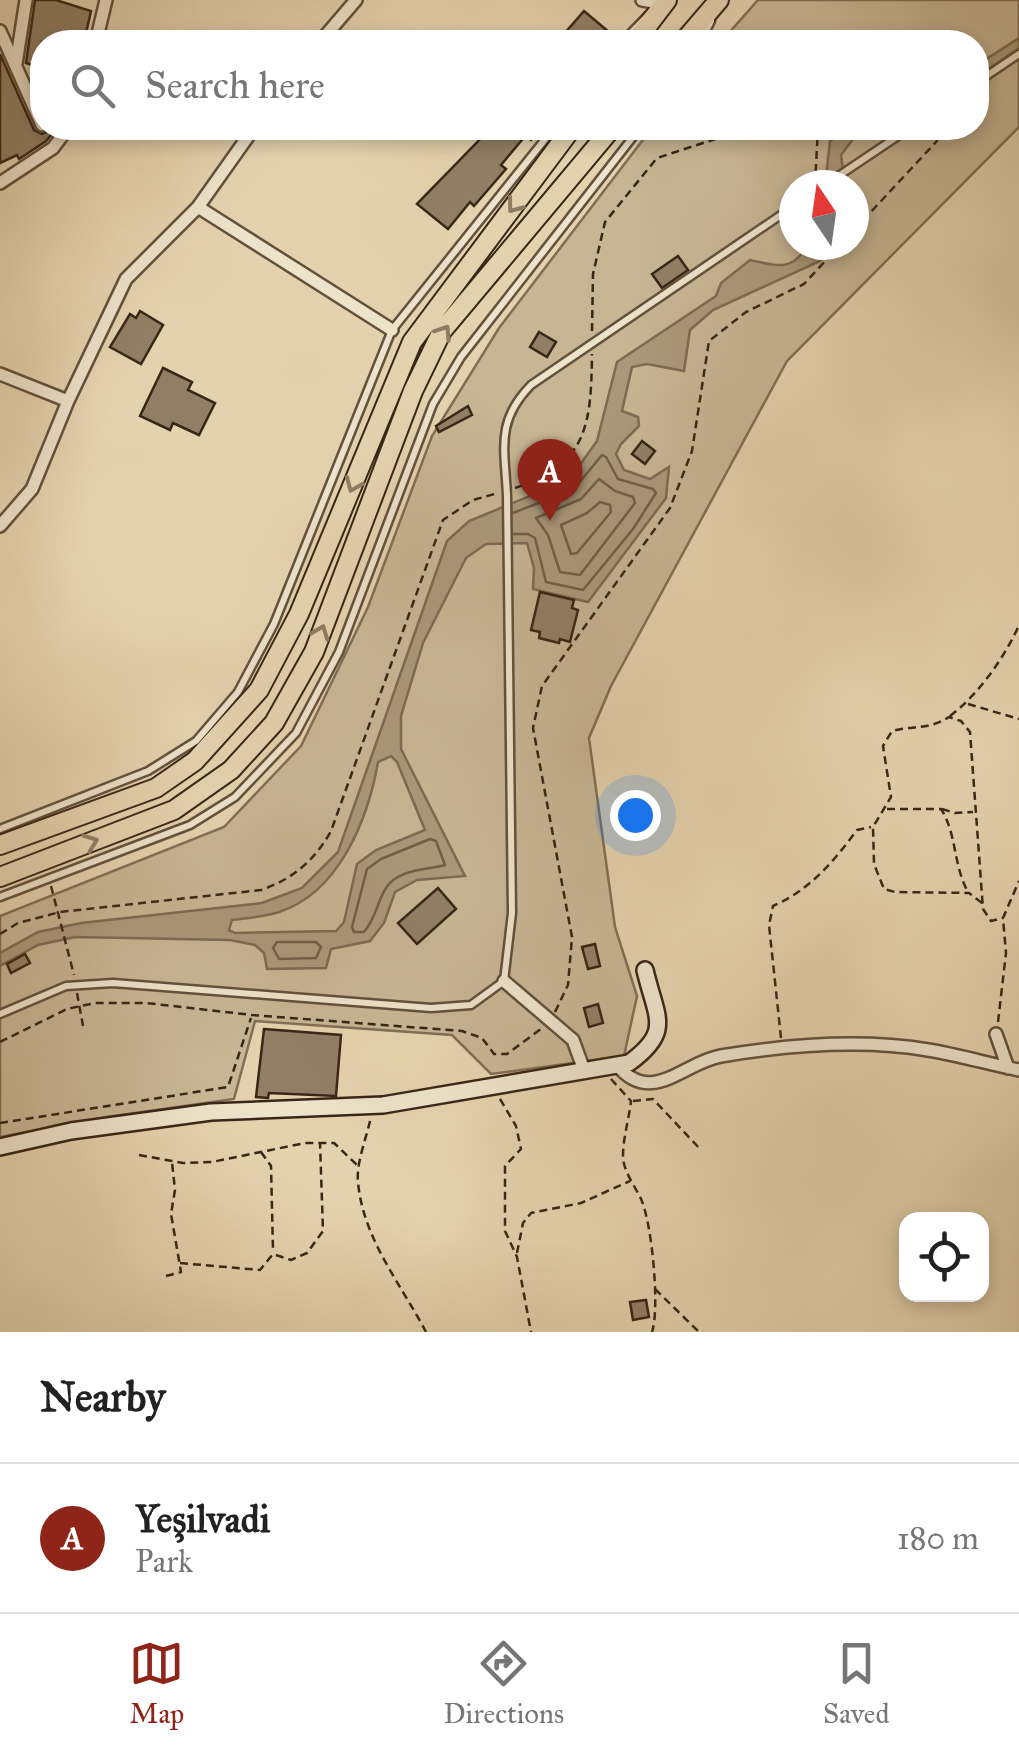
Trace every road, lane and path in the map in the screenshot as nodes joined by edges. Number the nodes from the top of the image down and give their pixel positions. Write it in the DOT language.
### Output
graph roads {
  1 [pos="26,0"];
  2 [pos="106,0"];
  3 [pos="356,0"];
  4 [pos="642,0"];
  5 [pos="720,0"];
  6 [pos="665,2"];
  7 [pos="99,30"];
  8 [pos="330,30"];
  9 [pos="632,30"];
  10 [pos="644,30"];
  11 [pos="694,30"];
  12 [pos="706,30"];
  13 [pos="0,32"];
  14 [pos="1019,54"];
  15 [pos="16,64"];
  16 [pos="989,74"];
  17 [pos="30,96"];
  18 [pos="49,140"];
  19 [pos="59,140"];
  20 [pos="245,140"];
  21 [pos="544,140"];
  22 [pos="563,140"];
  23 [pos="602,140"];
  24 [pos="631,140"];
  25 [pos="713,140"];
  26 [pos="817,140"];
  27 [pos="892,140"];
  28 [pos="936,140"];
  29 [pos="53,148"];
  30 [pos="816,170"];
  31 [pos="847,170"];
  32 [pos="0,183"];
  33 [pos="198,207"];
  34 [pos="869,214"];
  35 [pos="779,216"];
  36 [pos="826,260"];
  37 [pos="392,330"];
  38 [pos="592,344"];
  39 [pos="0,374"];
  40 [pos="68,401"];
  41 [pos="507,494"];
  42 [pos="0,526"];
  43 [pos="1019,625"];
  44 [pos="966,704"];
  45 [pos="948,716"];
  46 [pos="1019,718"];
  47 [pos="941,808"];
  48 [pos="886,809"];
  49 [pos="976,812"];
  50 [pos="872,827"];
  51 [pos="0,829"];
  52 [pos="0,845"];
  53 [pos="0,876"];
  54 [pos="48,879"];
  55 [pos="1019,881"];
  56 [pos="969,893"];
  57 [pos="0,897"];
  58 [pos="982,904"];
  59 [pos="60,912"];
  60 [pos="1004,918"];
  61 [pos="0,934"];
  62 [pos="67,940"];
  63 [pos="645,970"];
  64 [pos="504,981"];
  65 [pos="0,1014"];
  66 [pos="252,1016"];
  67 [pos="552,1020"];
  68 [pos="996,1034"];
  69 [pos="0,1042"];
  70 [pos="782,1049"];
  71 [pos="600,1068"];
  72 [pos="1014,1069"];
  73 [pos="494,1084"];
  74 [pos="631,1101"];
  75 [pos="374,1105"];
  76 [pos="0,1123"];
  77 [pos="320,1143"];
  78 [pos="0,1147"];
  79 [pos="701,1150"];
  80 [pos="260,1151"];
  81 [pos="139,1155"];
  82 [pos="172,1161"];
  83 [pos="360,1168"];
  84 [pos="631,1181"];
  85 [pos="274,1254"];
  86 [pos="517,1257"];
  87 [pos="180,1263"];
  88 [pos="166,1276"];
  89 [pos="654,1288"];
  90 [pos="426,1332"];
  91 [pos="531,1332"];
  92 [pos="652,1332"];
  93 [pos="699,1332"];
  1 -- 15 [label="street"];
  2 -- 7 [label="street"];
  3 -- 8 [label="street"];
  4 -- 6 [label="street"];
  5 -- 11 [label="main road"];
  5 -- 12 [label="lane"];
  6 -- 9 [label="lane"];
  6 -- 10 [label="main road"];
  13 -- 15 [label="street"];
  14 -- 16 [label="lane"];
  15 -- 17 [label="street"];
  18 -- 29 [label="street"];
  19 -- 29 [label="street"];
  20 -- 33 [label="street"];
  21 -- 37 [label="lane"];
  22 -- 52 [label="main road, one-way"];
  53 -- 23 [label="main road, one-way"];
  24 -- 54 [label="lane"];
  25 -- 38 [label="path"];
  26 -- 30 [label="path"];
  27 -- 31 [label="lane"];
  28 -- 34 [label="path"];
  29 -- 32 [label="street"];
  33 -- 37 [label="street"];
  33 -- 40 [label="street"];
  35 -- 38 [label="lane"];
  36 -- 67 [label="path"];
  37 -- 51 [label="lane"];
  38 -- 41 [label="lane"];
  38 -- 41 [label="path"];
  39 -- 40 [label="street"];
  40 -- 42 [label="street"];
  41 -- 59 [label="path"];
  41 -- 64 [label="lane"];
  43 -- 44 [label="path"];
  44 -- 45 [label="path"];
  44 -- 46 [label="path"];
  45 -- 48 [label="path"];
  45 -- 49 [label="path"];
  47 -- 48 [label="path"];
  47 -- 49 [label="path"];
  47 -- 56 [label="path"];
  48 -- 50 [label="path"];
  49 -- 58 [label="path"];
  50 -- 56 [label="path"];
  50 -- 70 [label="path"];
  54 -- 57 [label="lane"];
  54 -- 59 [label="path"];
  55 -- 60 [label="path"];
  56 -- 58 [label="path"];
  58 -- 60 [label="path"];
  59 -- 61 [label="path"];
  59 -- 62 [label="path"];
  60 -- 68 [label="path"];
  63 -- 71 [label="street"];
  64 -- 65 [label="lane"];
  64 -- 67 [label="street"];
  66 -- 67 [label="path"];
  66 -- 69 [label="path"];
  66 -- 76 [label="path"];
  67 -- 71 [label="street"];
  68 -- 72 [label="street"];
  70 -- 71 [label="street"];
  70 -- 72 [label="street"];
  71 -- 73 [label="street"];
  71 -- 74 [label="path"];
  73 -- 75 [label="street"];
  73 -- 86 [label="path"];
  74 -- 79 [label="path"];
  74 -- 84 [label="path"];
  75 -- 78 [label="street"];
  75 -- 83 [label="path"];
  77 -- 80 [label="path"];
  77 -- 83 [label="path"];
  77 -- 85 [label="path"];
  80 -- 82 [label="path"];
  80 -- 85 [label="path"];
  81 -- 82 [label="path"];
  82 -- 87 [label="path"];
  83 -- 90 [label="path"];
  84 -- 86 [label="path"];
  84 -- 89 [label="path"];
  85 -- 87 [label="path"];
  86 -- 91 [label="path"];
  87 -- 88 [label="path"];
  89 -- 92 [label="path"];
  89 -- 93 [label="path"];
}
